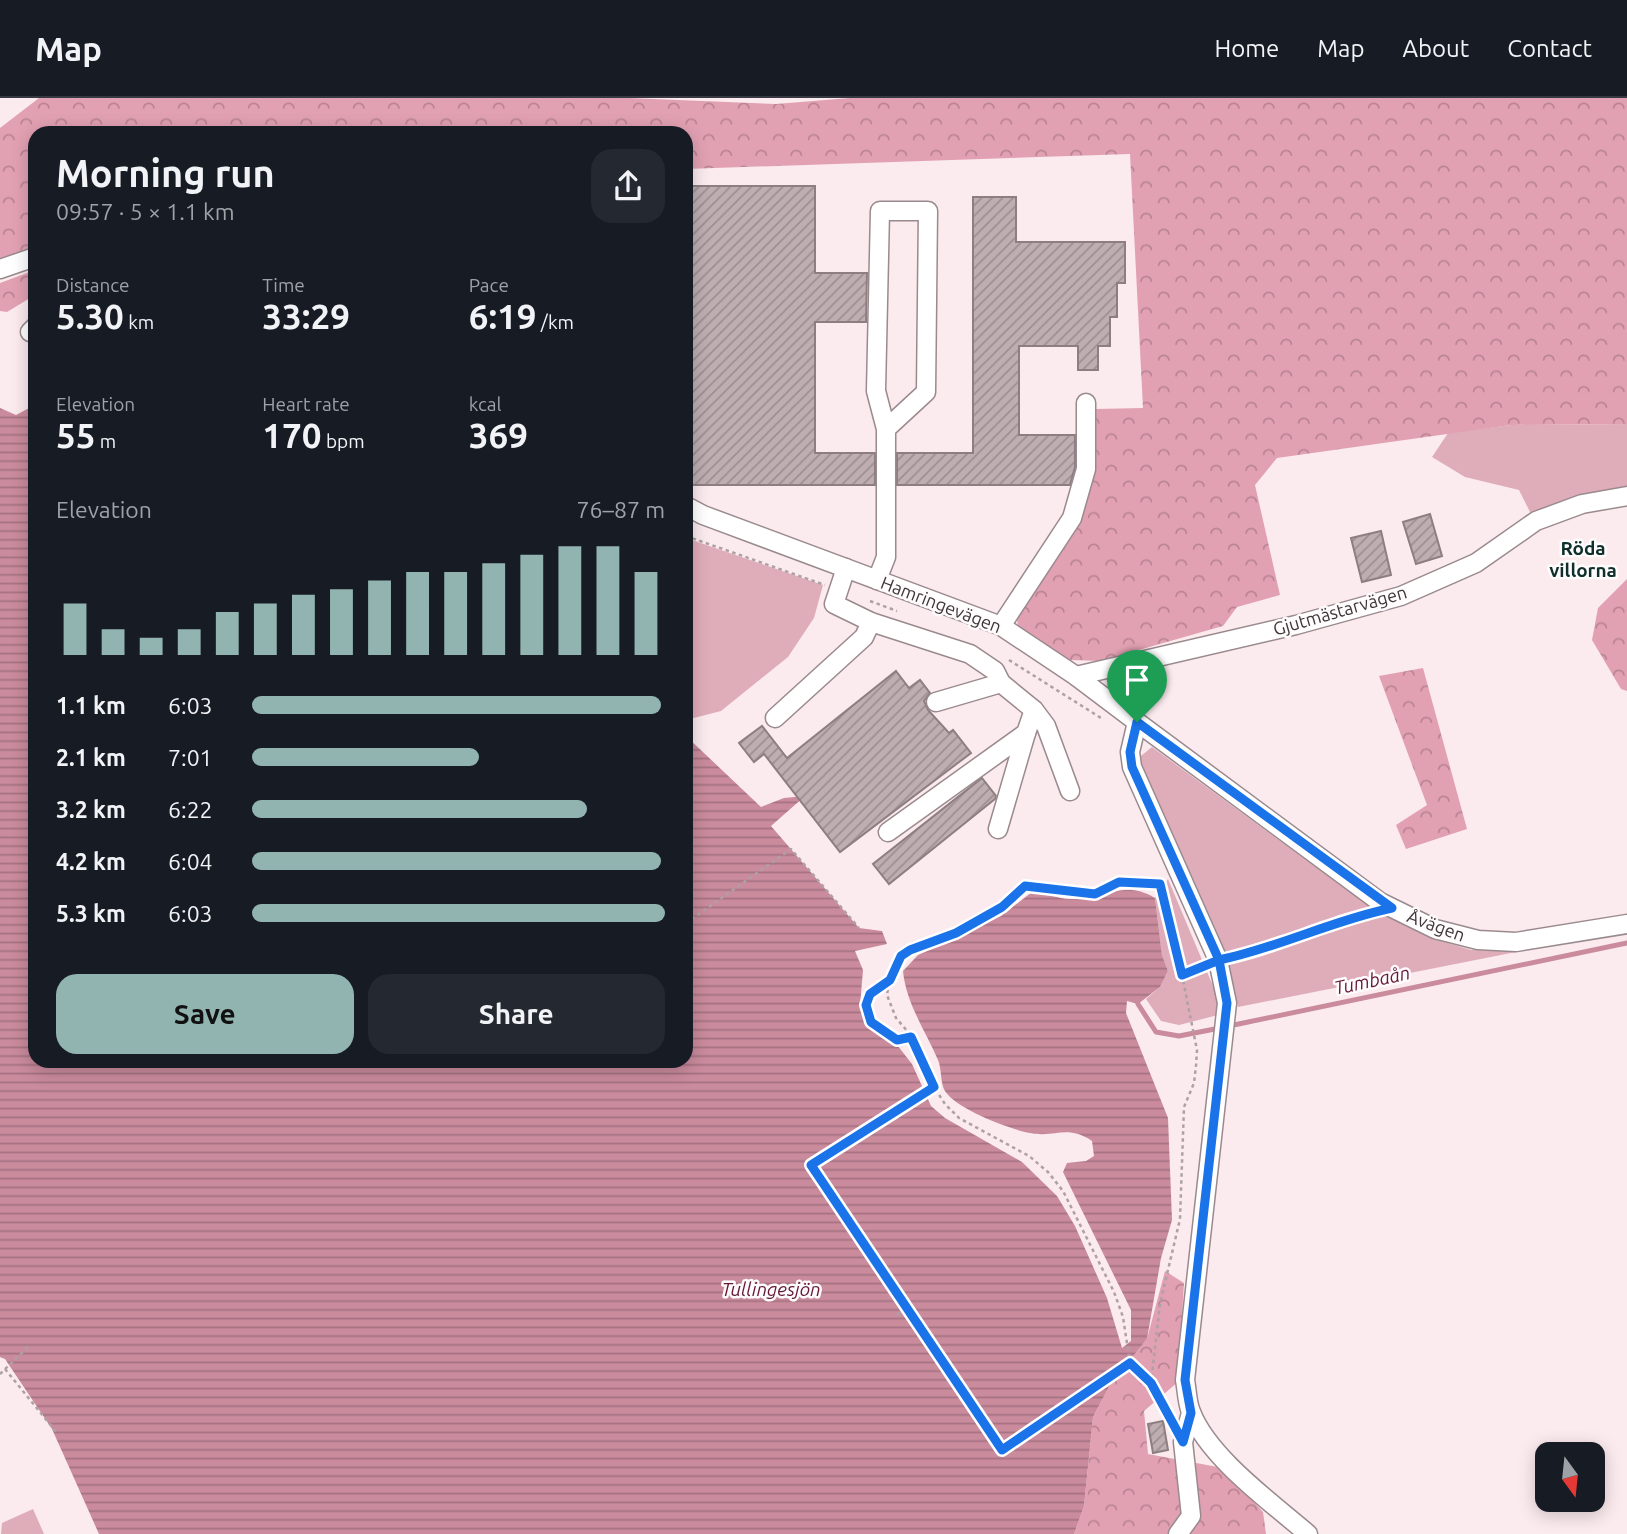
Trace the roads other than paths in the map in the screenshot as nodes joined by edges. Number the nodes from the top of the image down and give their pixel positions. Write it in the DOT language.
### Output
graph roads {
  1 [pos="28,260"];
  2 [pos="0,270"];
  3 [pos="1086,403"];
  4 [pos="886,429"];
  5 [pos="1627,496"];
  6 [pos="693,510"];
  7 [pos="846,568"];
  8 [pos="877,580"];
  9 [pos="871,622"];
  10 [pos="1001,626"];
  11 [pos="1076,676"];
  12 [pos="1001,683"];
  13 [pos="936,702"];
  14 [pos="1034,710"];
  15 [pos="775,718"];
  16 [pos="1137,722"];
  17 [pos="1026,733"];
  18 [pos="1070,791"];
  19 [pos="998,830"];
  20 [pos="888,832"];
  21 [pos="1627,924"];
  22 [pos="1191,1413"];
  23 [pos="1178,1534"];
  24 [pos="1308,1534"];
  1 -- 2 [label="street"];
  3 -- 10 [label="street"];
  4 -- 4 [label="street"];
  4 -- 8 [label="street"];
  5 -- 11 [label="street, Gjutmästarvägen"];
  6 -- 7 [label="street, Hamringevägen"];
  7 -- 8 [label="street, Hamringevägen"];
  7 -- 9 [label="street"];
  8 -- 10 [label="street, Hamringevägen"];
  9 -- 12 [label="street"];
  9 -- 15 [label="street"];
  10 -- 11 [label="street, Hamringevägen"];
  11 -- 16 [label="street, Hamringevägen"];
  12 -- 13 [label="street"];
  12 -- 14 [label="street"];
  14 -- 17 [label="street"];
  14 -- 18 [label="street"];
  16 -- 21 [label="street, Åvägen"];
  16 -- 22 [label="street"];
  17 -- 19 [label="street"];
  17 -- 20 [label="street"];
  22 -- 23 [label="street"];
  22 -- 24 [label="street"];
}
